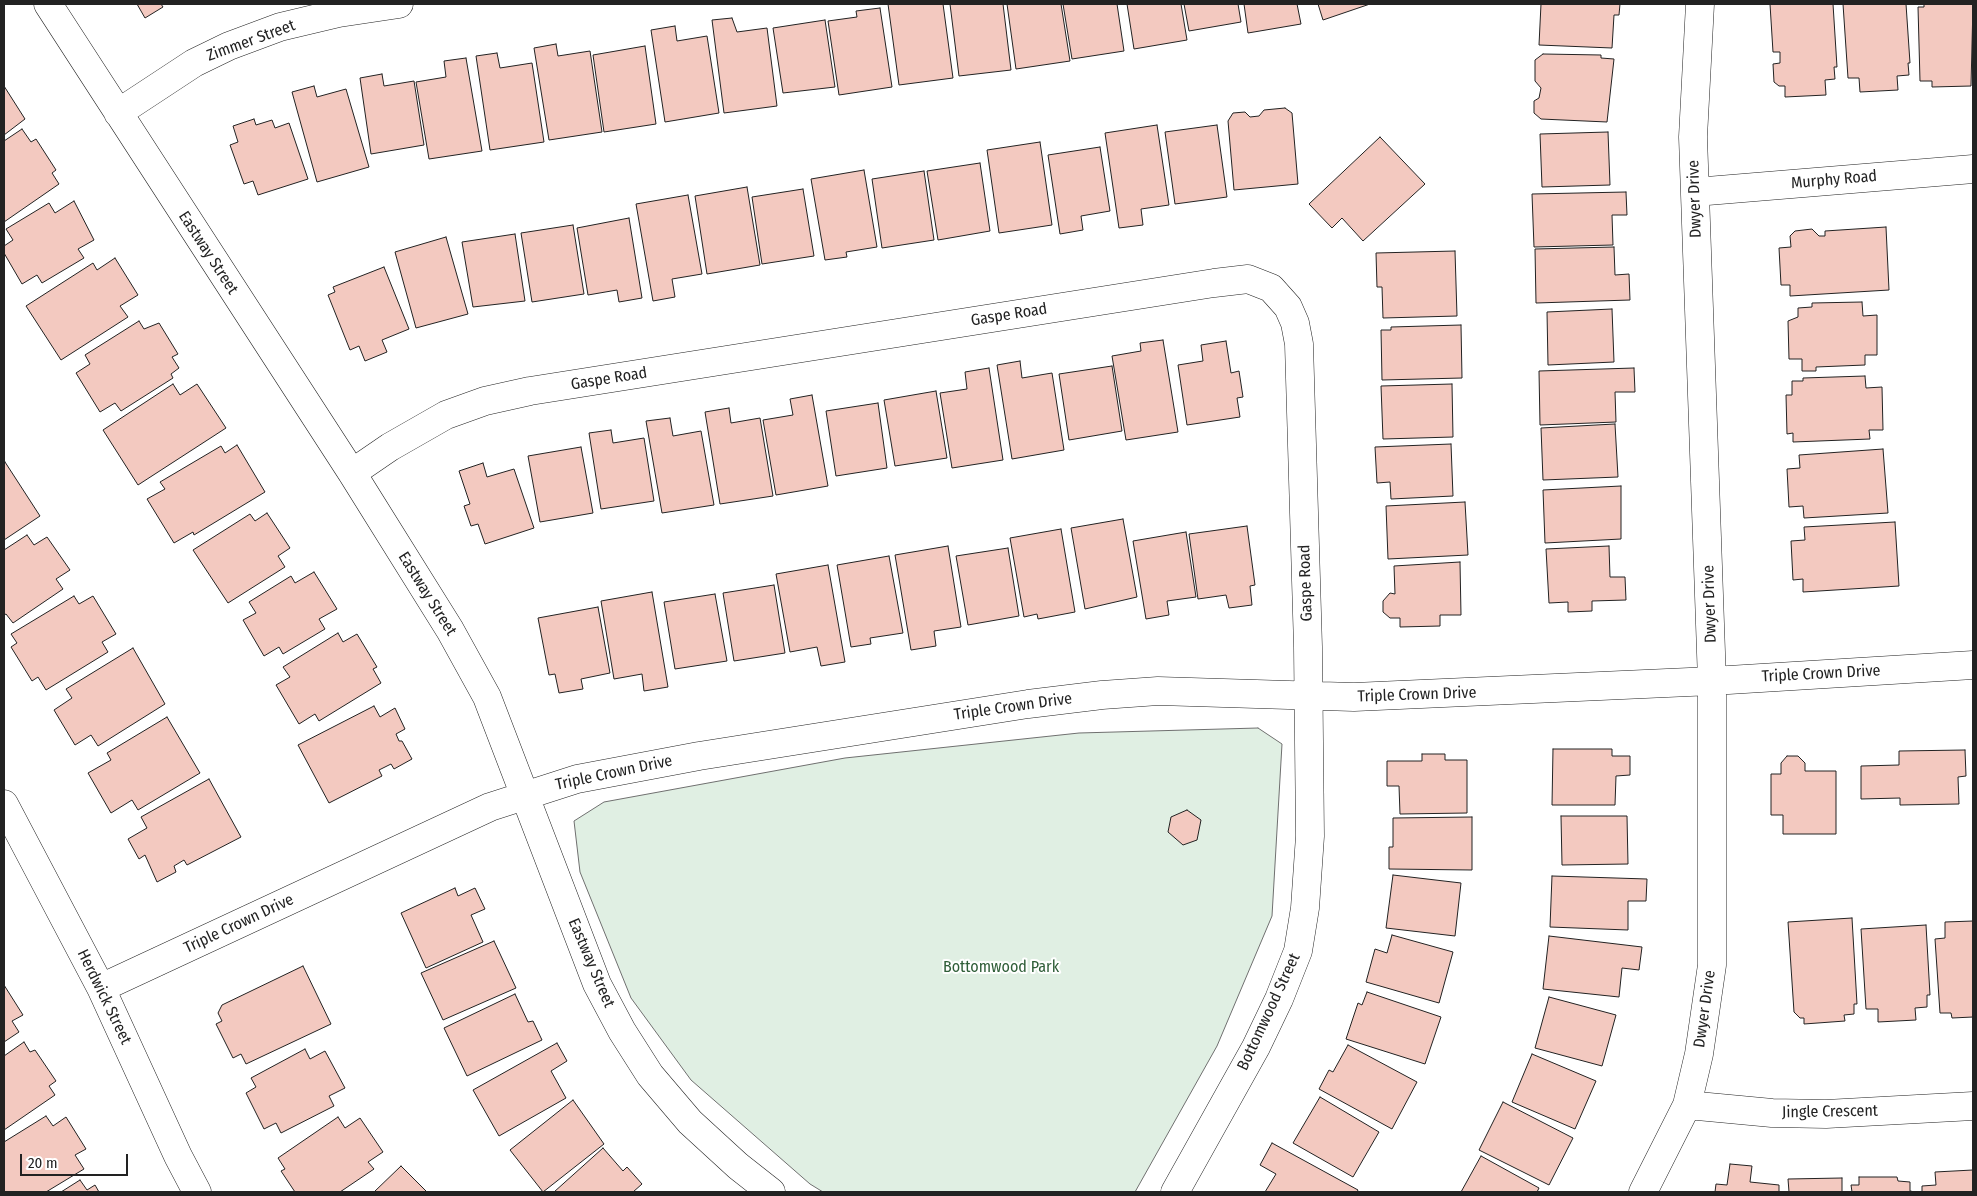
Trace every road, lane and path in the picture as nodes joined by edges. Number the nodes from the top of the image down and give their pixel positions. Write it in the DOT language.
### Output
graph roads {
  1 [pos="48,4"];
  2 [pos="399,4"];
  3 [pos="1700,4"];
  4 [pos="118,113"];
  5 [pos="1973,169"];
  6 [pos="1695,192"];
  7 [pos="352,473"];
  8 [pos="1973,664"];
  9 [pos="1712,681"];
  10 [pos="1308,697"];
  11 [pos="524,795"];
  12 [pos="4,804"];
  13 [pos="101,988"];
  14 [pos="1686,1105"];
  15 [pos="1973,1106"];
  16 [pos="197,1192"];
  17 [pos="771,1192"];
  18 [pos="1175,1192"];
  19 [pos="1643,1192"];
  1 -- 4 [label="street, Eastway Street"];
  2 -- 4 [label="street, Zimmer Street"];
  3 -- 6 [label="street, Dwyer Drive"];
  4 -- 7 [label="street, Eastway Street"];
  5 -- 6 [label="street, Murphy Road"];
  6 -- 9 [label="street, Dwyer Drive"];
  7 -- 10 [label="street, Gaspe Road"];
  7 -- 11 [label="street, Eastway Street"];
  8 -- 9 [label="street, Triple Crown Drive"];
  9 -- 10 [label="street, Triple Crown Drive"];
  9 -- 14 [label="street, Dwyer Drive"];
  10 -- 11 [label="street, Triple Crown Drive"];
  10 -- 18 [label="street, Bottomwood Street"];
  11 -- 13 [label="street, Triple Crown Drive"];
  11 -- 17 [label="street, Eastway Street"];
  12 -- 13 [label="street, Herdwick Street"];
  13 -- 16 [label="street, Herdwick Street"];
  14 -- 15 [label="street, Jingle Crescent"];
  14 -- 19 [label="street, Dwyer Drive"];
}
